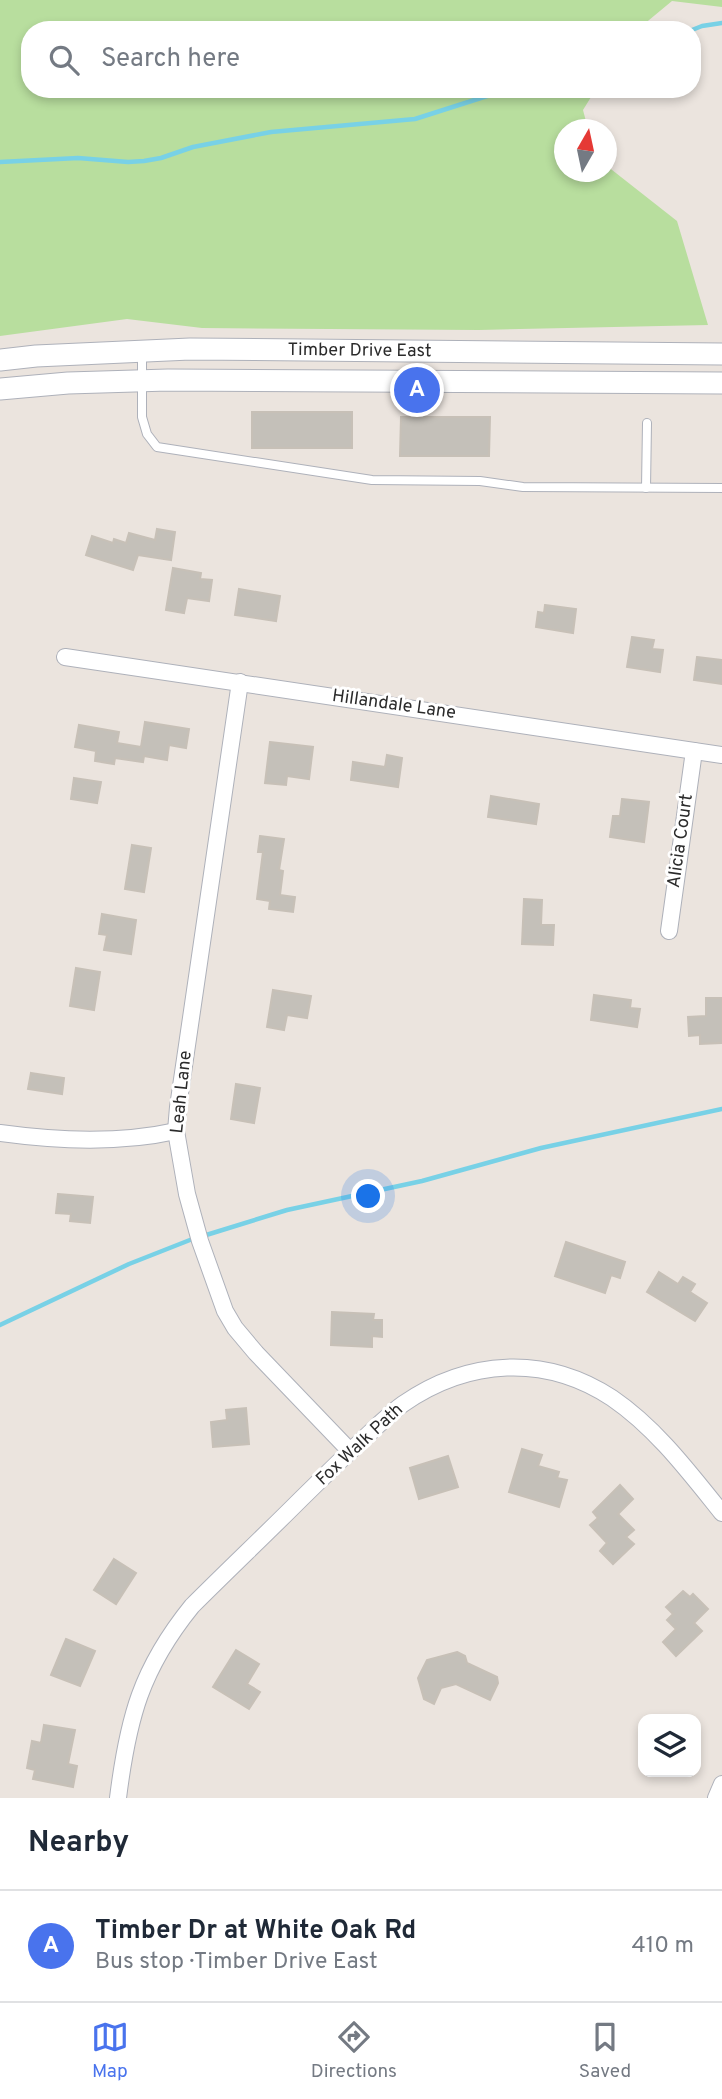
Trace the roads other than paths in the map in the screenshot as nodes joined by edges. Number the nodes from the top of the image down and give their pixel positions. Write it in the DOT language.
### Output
graph roads {
  1 [pos="141,351"];
  2 [pos="722,354"];
  3 [pos="0,360"];
  4 [pos="143,381"];
  5 [pos="722,383"];
  6 [pos="0,389"];
  7 [pos="646,423"];
  8 [pos="646,488"];
  9 [pos="722,488"];
  10 [pos="65,657"];
  11 [pos="240,682"];
  12 [pos="694,751"];
  13 [pos="722,755"];
  14 [pos="669,932"];
  15 [pos="176,1131"];
  16 [pos="0,1133"];
  17 [pos="350,1451"];
  18 [pos="722,1513"];
  19 [pos="722,1784"];
  20 [pos="118,1798"];
  21 [pos="716,1798"];
  1 -- 2 [label="main road, Timber Drive East"];
  1 -- 3 [label="main road, Timber Drive East"];
  1 -- 4 [label="lane"];
  4 -- 5 [label="main road, Timber Drive East"];
  4 -- 6 [label="main road, Timber Drive East"];
  4 -- 8 [label="lane"];
  7 -- 8 [label="lane"];
  8 -- 9 [label="lane"];
  10 -- 11 [label="street, Hillandale Lane"];
  11 -- 12 [label="street, Hillandale Lane"];
  11 -- 15 [label="street, Leah Lane"];
  12 -- 13 [label="street, Hillandale Lane"];
  12 -- 14 [label="street, Alicia Court"];
  15 -- 16 [label="street"];
  15 -- 17 [label="street, Leah Lane"];
  17 -- 18 [label="street, Fox Walk Path"];
  17 -- 20 [label="street, Fox Walk Path"];
  19 -- 21 [label="street"];
}
